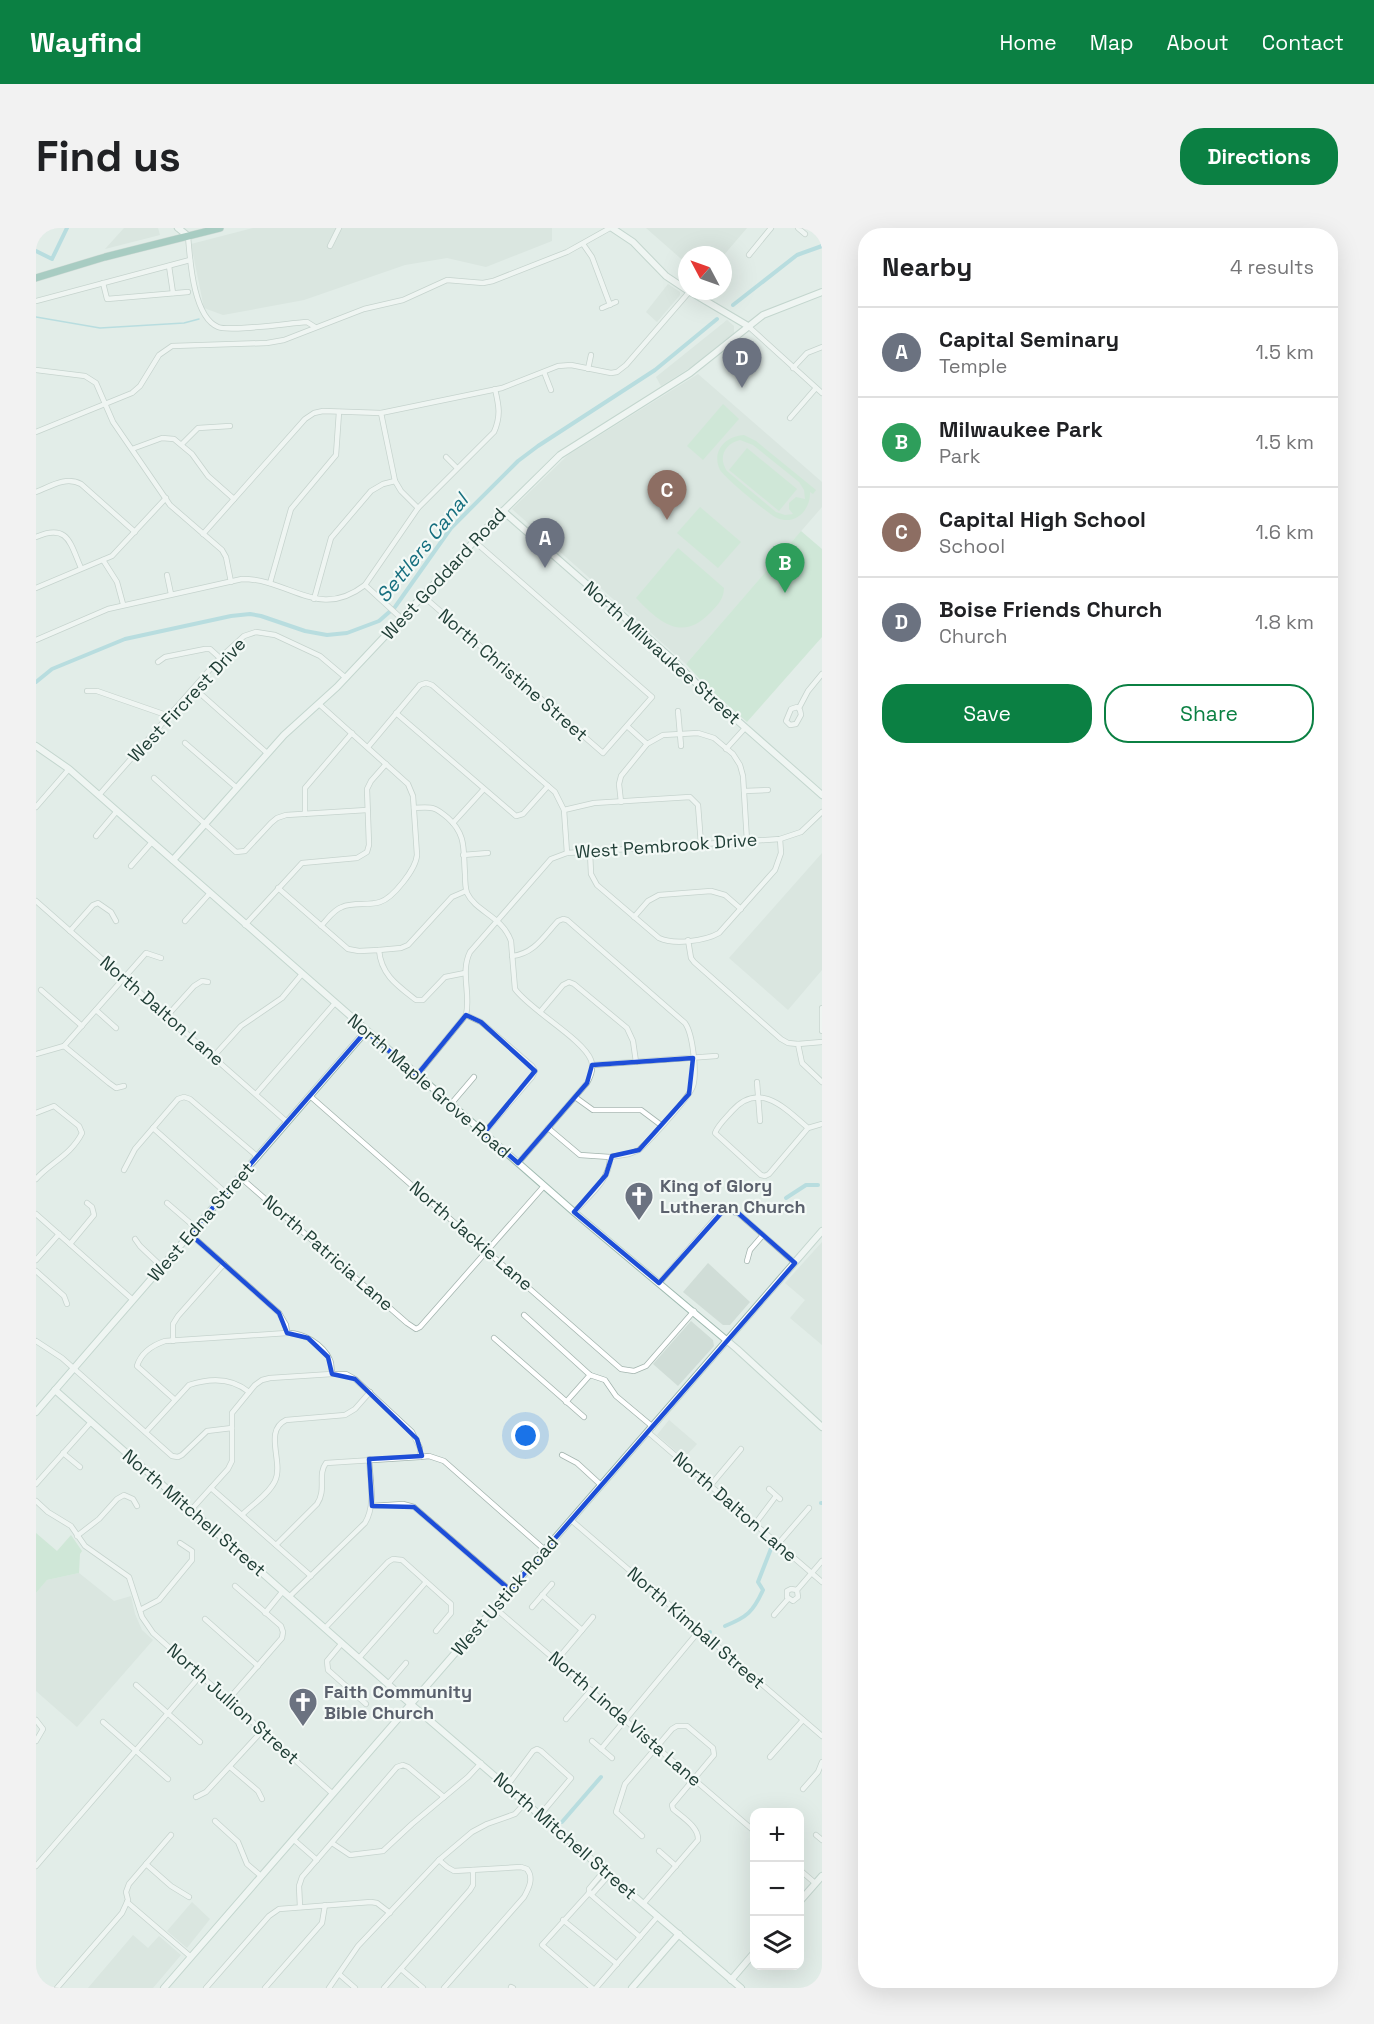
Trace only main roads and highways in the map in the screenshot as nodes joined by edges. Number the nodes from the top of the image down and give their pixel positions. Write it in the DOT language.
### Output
graph roads {
  1 [pos="220,228"];
  2 [pos="36,278"];
  1 -- 2 [label="main road"];
}
